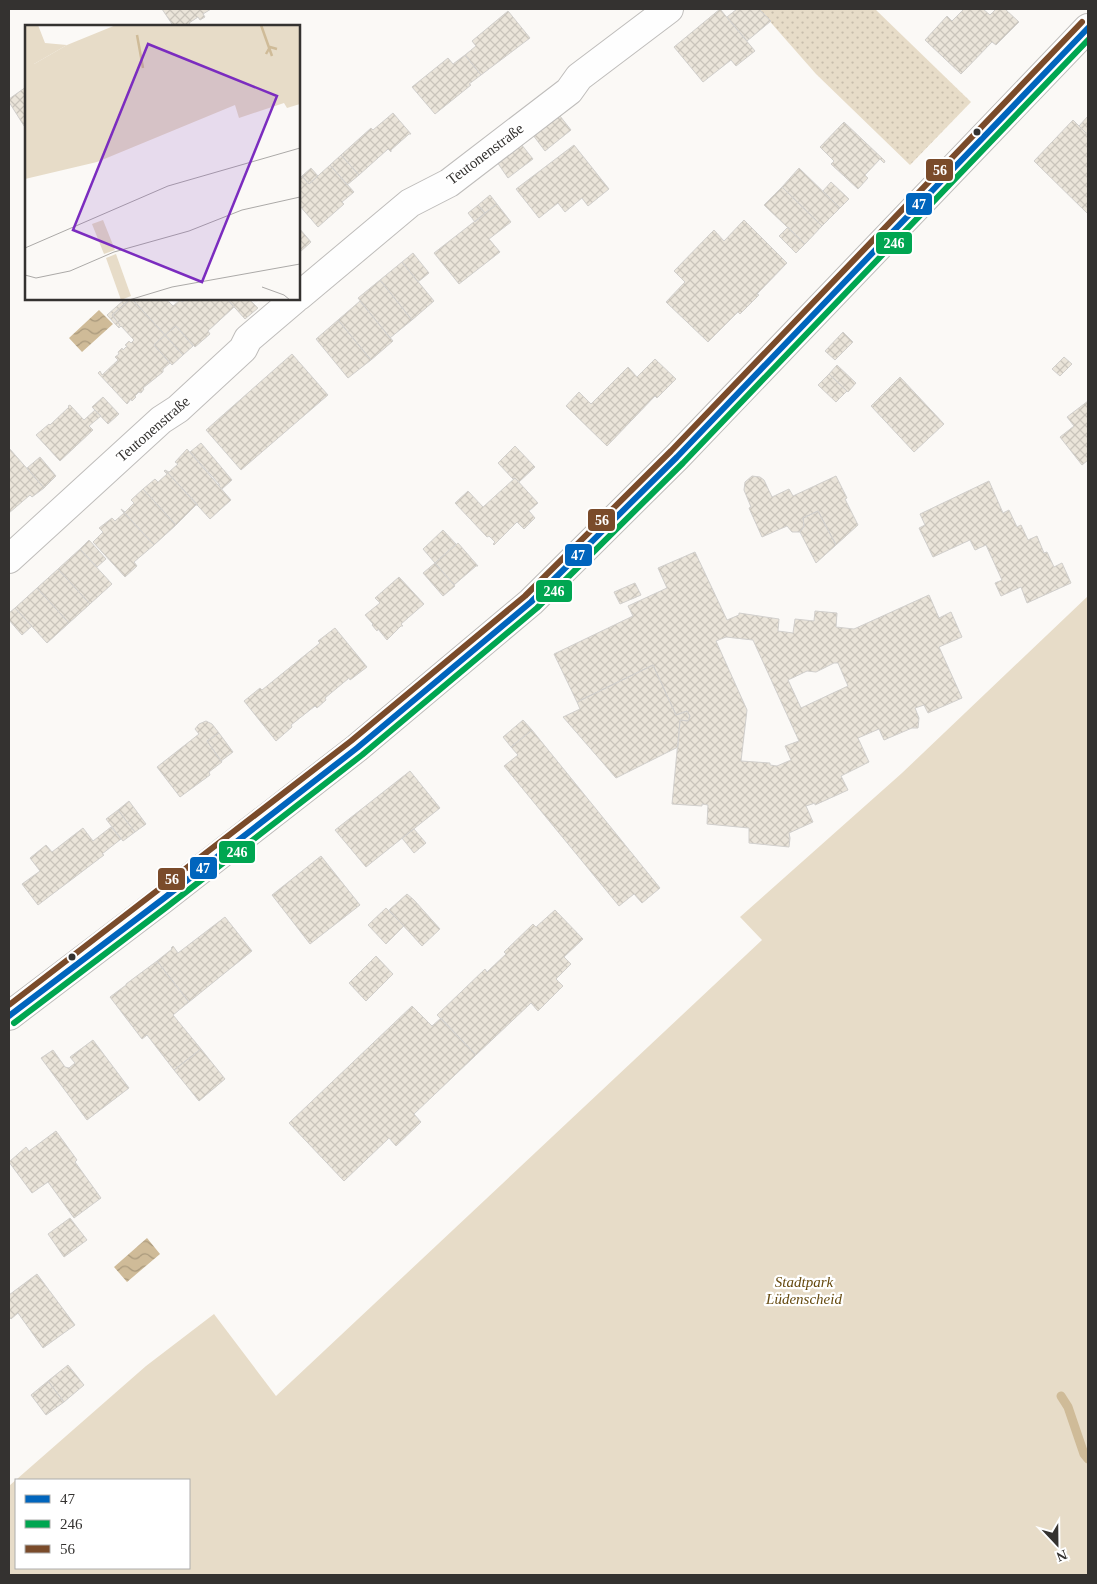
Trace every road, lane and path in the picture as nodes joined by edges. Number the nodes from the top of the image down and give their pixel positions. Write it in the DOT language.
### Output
graph roads {
  1 [pos="668,9"];
  2 [pos="1088,28"];
  3 [pos="300,295"];
  4 [pos="294,300"];
  5 [pos="9,559"];
  6 [pos="9,1016"];
  1 -- 3 [label="street, Teutonenstraße"];
  2 -- 6 [label="street"];
  4 -- 5 [label="street, Teutonenstraße"];
}
